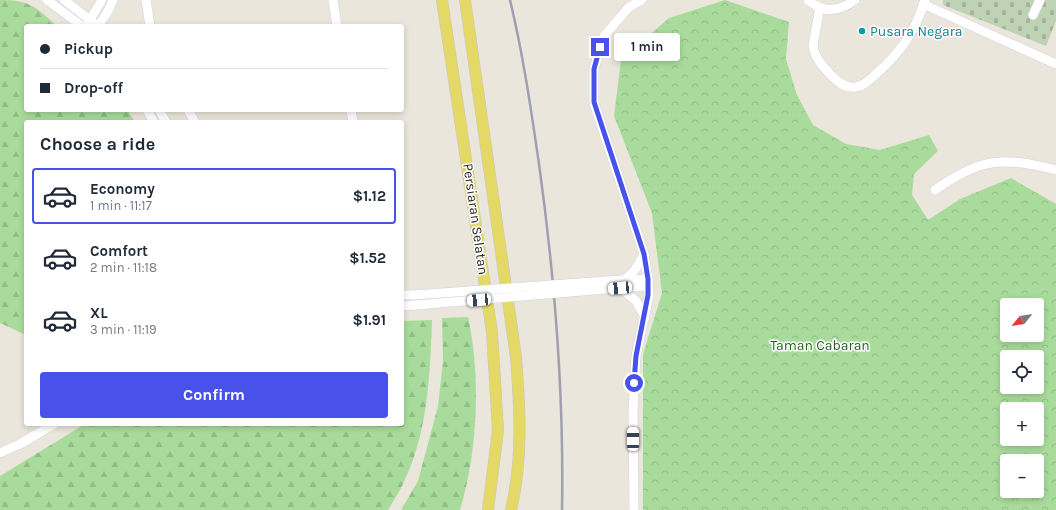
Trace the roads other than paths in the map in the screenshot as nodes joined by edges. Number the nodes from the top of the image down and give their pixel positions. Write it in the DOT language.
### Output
graph roads {
  1 [pos="47,0"];
  2 [pos="64,0"];
  3 [pos="102,0"];
  4 [pos="113,0"];
  5 [pos="146,0"];
  6 [pos="333,0"];
  7 [pos="442,0"];
  8 [pos="466,0"];
  9 [pos="642,0"];
  10 [pos="808,0"];
  11 [pos="854,0"];
  12 [pos="1040,0"];
  13 [pos="924,2"];
  14 [pos="820,8"];
  15 [pos="1033,15"];
  16 [pos="79,24"];
  17 [pos="93,24"];
  18 [pos="150,24"];
  19 [pos="337,24"];
  20 [pos="1056,64"];
  21 [pos="1056,170"];
  22 [pos="935,190"];
  23 [pos="644,254"];
  24 [pos="648,283"];
  25 [pos="622,284"];
  26 [pos="606,285"];
  27 [pos="404,295"];
  28 [pos="404,306"];
  29 [pos="645,317"];
  30 [pos="51,426"];
  31 [pos="0,453"];
  32 [pos="488,510"];
  33 [pos="511,510"];
  34 [pos="634,510"];
  1 -- 16 [label="street"];
  2 -- 17 [label="street"];
  3 -- 17 [label="street"];
  4 -- 17 [label="street"];
  5 -- 18 [label="street"];
  6 -- 19 [label="street"];
  7 -- 32 [label="main road, Persiaran Selatan"];
  8 -- 33 [label="main road, Persiaran Selatan"];
  9 -- 23 [label="street"];
  10 -- 14 [label="street"];
  11 -- 14 [label="street"];
  12 -- 15 [label="street"];
  13 -- 14 [label="street"];
  13 -- 20 [label="street"];
  21 -- 22 [label="street"];
  23 -- 24 [label="street"];
  23 -- 25 [label="street"];
  24 -- 25 [label="street"];
  24 -- 29 [label="street"];
  25 -- 26 [label="street"];
  25 -- 29 [label="street"];
  26 -- 27 [label="street, bridge"];
  26 -- 28 [label="street, bridge"];
  29 -- 34 [label="street"];
  30 -- 31 [label="street"];
}
